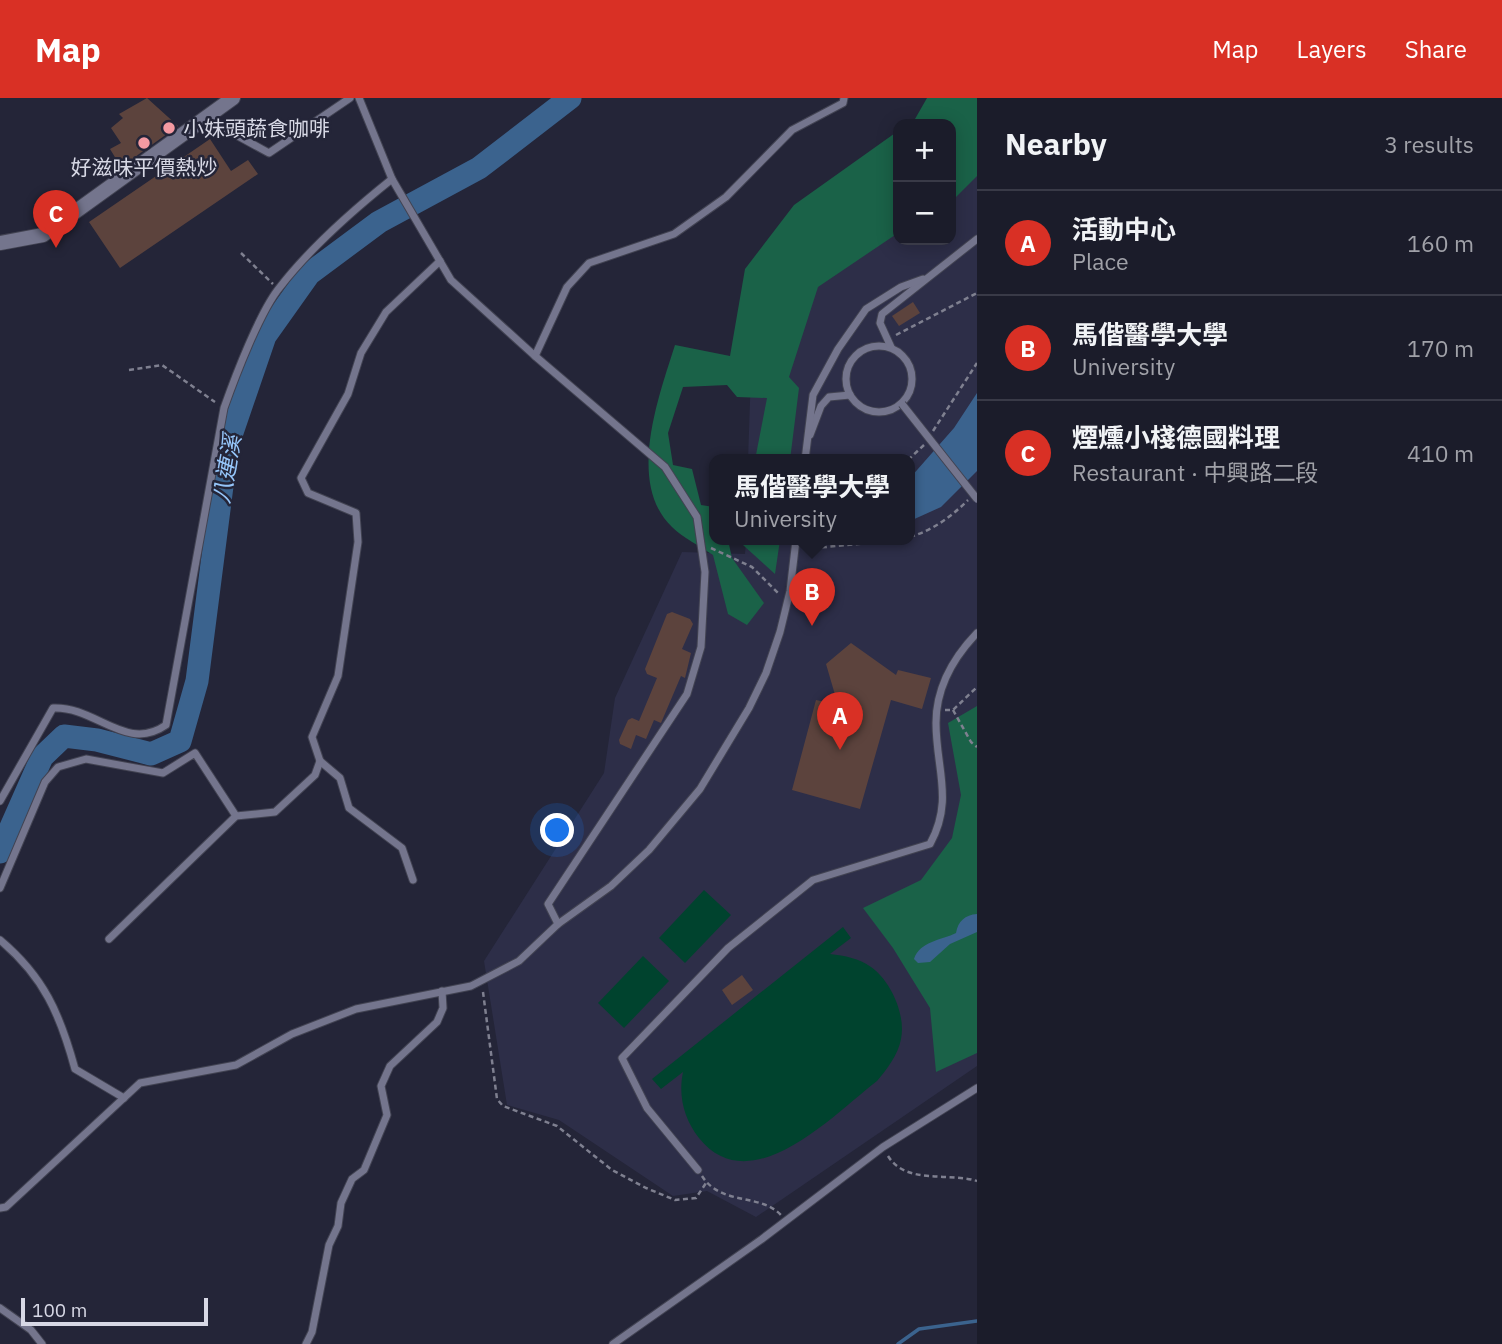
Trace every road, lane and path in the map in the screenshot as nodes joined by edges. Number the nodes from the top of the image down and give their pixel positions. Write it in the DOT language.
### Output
graph roads {
  1 [pos="233,98"];
  2 [pos="349,98"];
  3 [pos="359,98"];
  4 [pos="844,98"];
  5 [pos="204,118"];
  6 [pos="392,179"];
  7 [pos="977,239"];
  8 [pos="0,243"];
  9 [pos="241,253"];
  10 [pos="440,261"];
  11 [pos="923,279"];
  12 [pos="278,288"];
  13 [pos="977,293"];
  14 [pos="886,340"];
  15 [pos="892,347"];
  16 [pos="838,349"];
  17 [pos="535,356"];
  18 [pos="853,357"];
  19 [pos="977,363"];
  20 [pos="129,370"];
  21 [pos="850,395"];
  22 [pos="902,404"];
  23 [pos="224,408"];
  24 [pos="933,431"];
  25 [pos="807,442"];
  26 [pos="926,443"];
  27 [pos="806,454"];
  28 [pos="914,454"];
  29 [pos="977,491"];
  30 [pos="977,499"];
  31 [pos="915,536"];
  32 [pos="700,540"];
  33 [pos="795,545"];
  34 [pos="847,545"];
  35 [pos="794,550"];
  36 [pos="787,602"];
  37 [pos="977,633"];
  38 [pos="977,687"];
  39 [pos="953,710"];
  40 [pos="938,711"];
  41 [pos="977,747"];
  42 [pos="320,761"];
  43 [pos="0,801"];
  44 [pos="236,816"];
  45 [pos="413,880"];
  46 [pos="0,888"];
  47 [pos="558,924"];
  48 [pos="109,939"];
  49 [pos="0,940"];
  50 [pos="481,981"];
  51 [pos="442,991"];
  52 [pos="977,1088"];
  53 [pos="124,1098"];
  54 [pos="883,1147"];
  55 [pos="698,1170"];
  56 [pos="977,1181"];
  57 [pos="706,1183"];
  58 [pos="0,1208"];
  59 [pos="787,1221"];
  60 [pos="0,1308"];
  61 [pos="42,1344"];
  62 [pos="306,1344"];
  63 [pos="613,1344"];
  1 -- 5 [label="street"];
  2 -- 5 [label="lane"];
  3 -- 6 [label="lane"];
  4 -- 17 [label="lane"];
  5 -- 8 [label="street"];
  6 -- 10 [label="lane"];
  6 -- 12 [label="lane"];
  7 -- 11 [label="lane"];
  9 -- 12 [label="path"];
  10 -- 17 [label="lane"];
  10 -- 42 [label="lane"];
  11 -- 14 [label="lane"];
  11 -- 16 [label="lane"];
  12 -- 23 [label="lane"];
  13 -- 14 [label="path"];
  14 -- 15 [label="lane"];
  15 -- 18 [label="lane"];
  15 -- 22 [label="lane"];
  16 -- 18 [label="lane"];
  16 -- 25 [label="lane"];
  17 -- 32 [label="lane"];
  18 -- 21 [label="lane"];
  19 -- 24 [label="path"];
  20 -- 23 [label="path"];
  21 -- 22 [label="lane"];
  21 -- 25 [label="lane"];
  22 -- 30 [label="lane, bridge"];
  23 -- 43 [label="lane"];
  25 -- 27 [label="lane"];
  26 -- 28 [label="path"];
  29 -- 31 [label="path"];
  32 -- 36 [label="path"];
  32 -- 47 [label="lane"];
  33 -- 35 [label="lane"];
  34 -- 35 [label="path"];
  35 -- 36 [label="lane"];
  36 -- 47 [label="lane"];
  37 -- 40 [label="lane"];
  38 -- 39 [label="path"];
  39 -- 40 [label="path"];
  39 -- 41 [label="path"];
  40 -- 55 [label="lane"];
  42 -- 44 [label="lane"];
  42 -- 45 [label="lane"];
  44 -- 46 [label="lane"];
  44 -- 48 [label="lane"];
  47 -- 50 [label="lane"];
  49 -- 53 [label="lane"];
  50 -- 51 [label="lane"];
  50 -- 57 [label="path"];
  51 -- 53 [label="lane"];
  51 -- 62 [label="lane"];
  52 -- 54 [label="lane"];
  53 -- 58 [label="lane"];
  54 -- 56 [label="path"];
  54 -- 59 [label="lane"];
  55 -- 57 [label="path"];
  57 -- 59 [label="path"];
  59 -- 63 [label="lane"];
  60 -- 61 [label="lane"];
}
